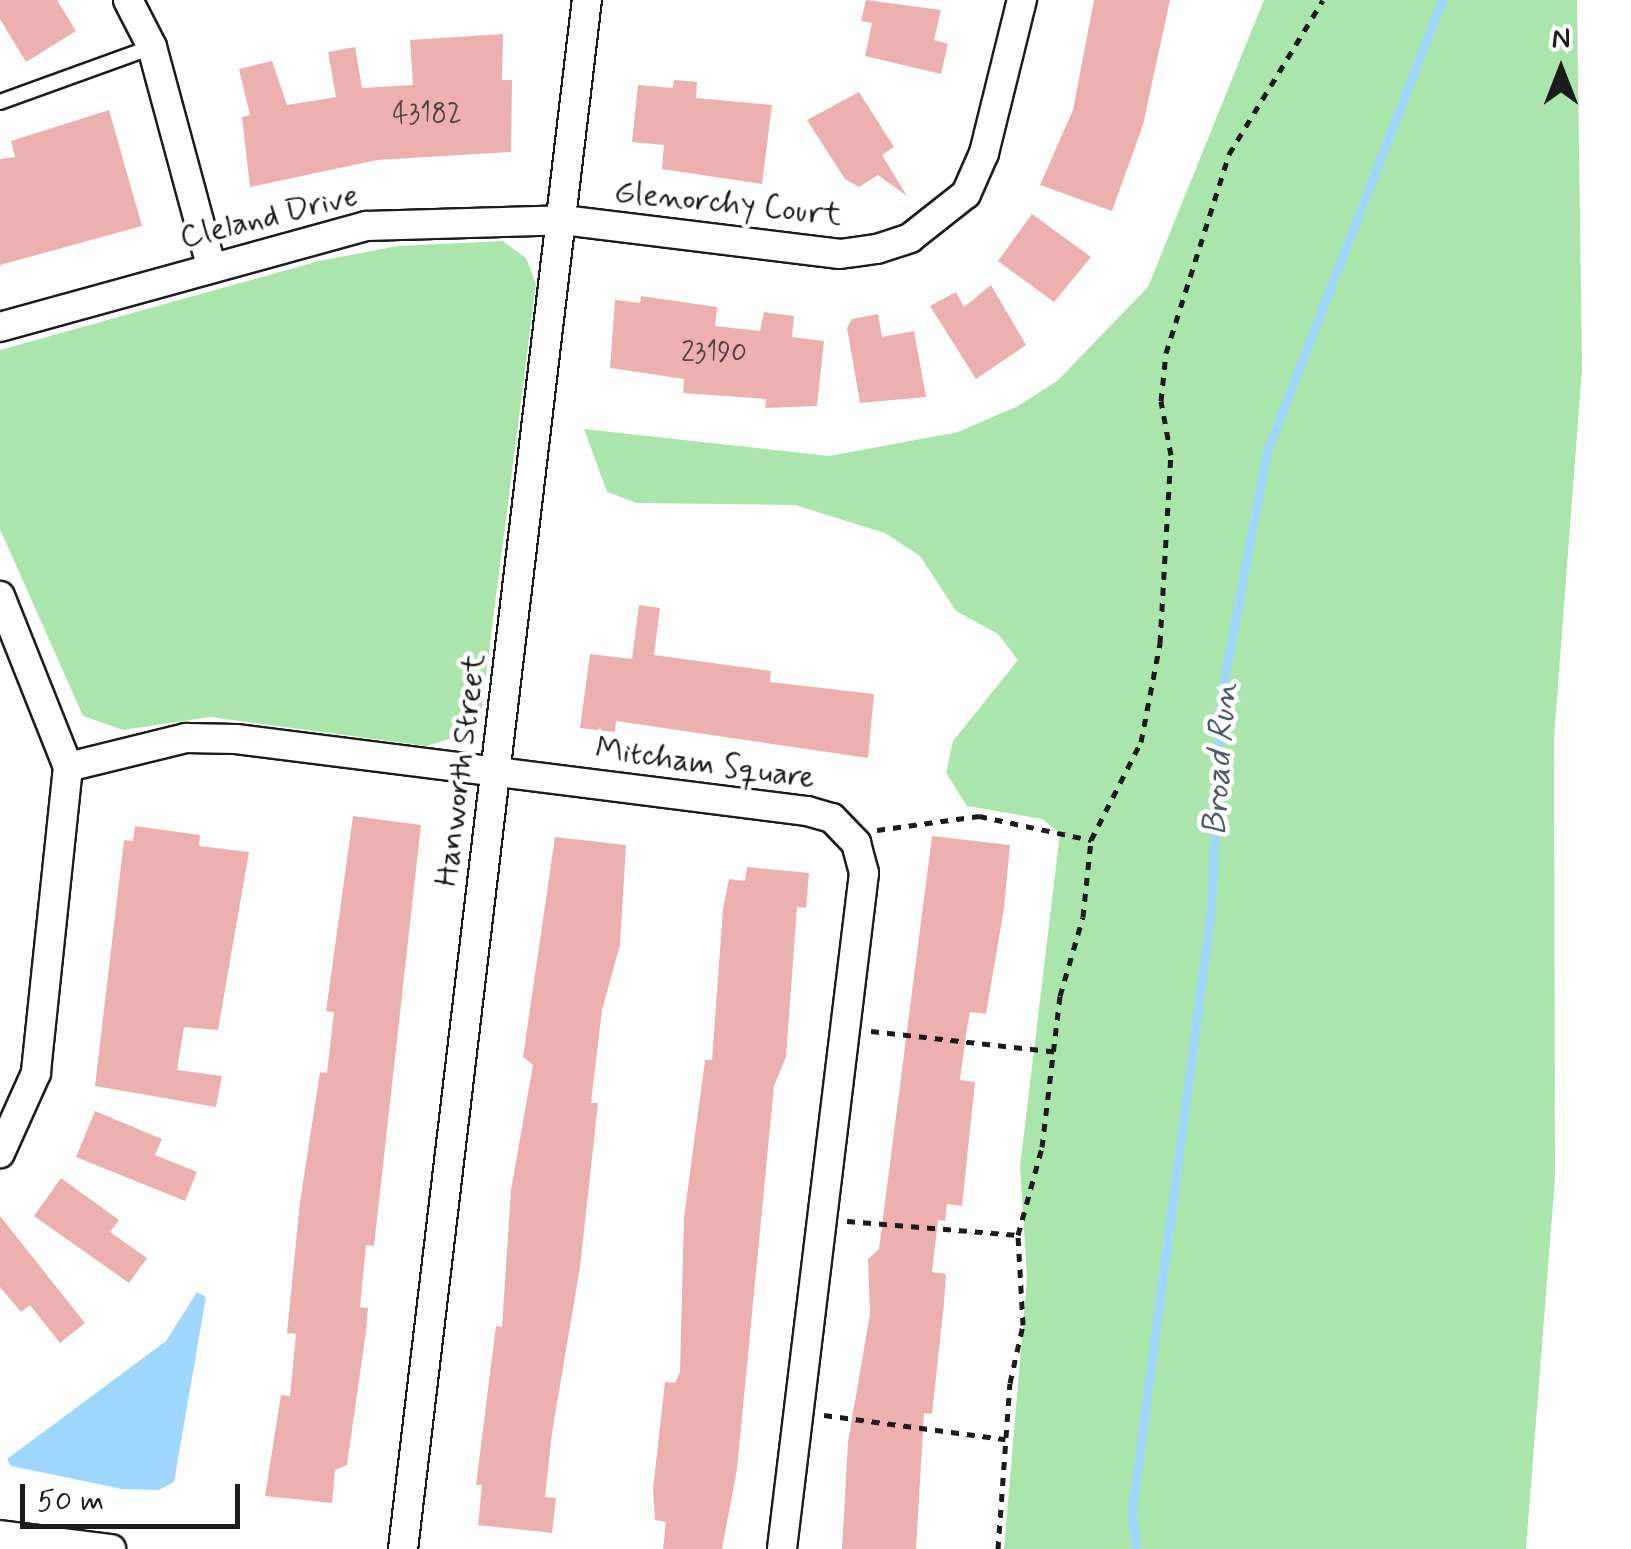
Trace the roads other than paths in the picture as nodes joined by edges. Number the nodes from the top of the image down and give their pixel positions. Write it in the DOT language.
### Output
graph roads {
  1 [pos="128,0"];
  2 [pos="587,0"];
  3 [pos="1022,0"];
  4 [pos="152,47"];
  5 [pos="0,102"];
  6 [pos="563,220"];
  7 [pos="211,266"];
  8 [pos="0,327"];
  9 [pos="0,596"];
  10 [pos="68,767"];
  11 [pos="496,771"];
  12 [pos="0,1154"];
  13 [pos="0,1535"];
  14 [pos="111,1549"];
  15 [pos="403,1549"];
  16 [pos="782,1549"];
  1 -- 4 [label="street"];
  2 -- 6 [label="street, Hanworth Street"];
  3 -- 6 [label="street, Glenorchy Court"];
  4 -- 5 [label="lane"];
  4 -- 7 [label="street"];
  6 -- 7 [label="street, Cleland Drive"];
  6 -- 11 [label="street, Hanworth Street"];
  7 -- 8 [label="street, Cleland Drive"];
  9 -- 10 [label="street"];
  10 -- 11 [label="street, Mitcham Square"];
  10 -- 12 [label="street"];
  11 -- 15 [label="street, Hanworth Street"];
  11 -- 16 [label="street, Mitcham Square"];
  13 -- 14 [label="street"];
}
